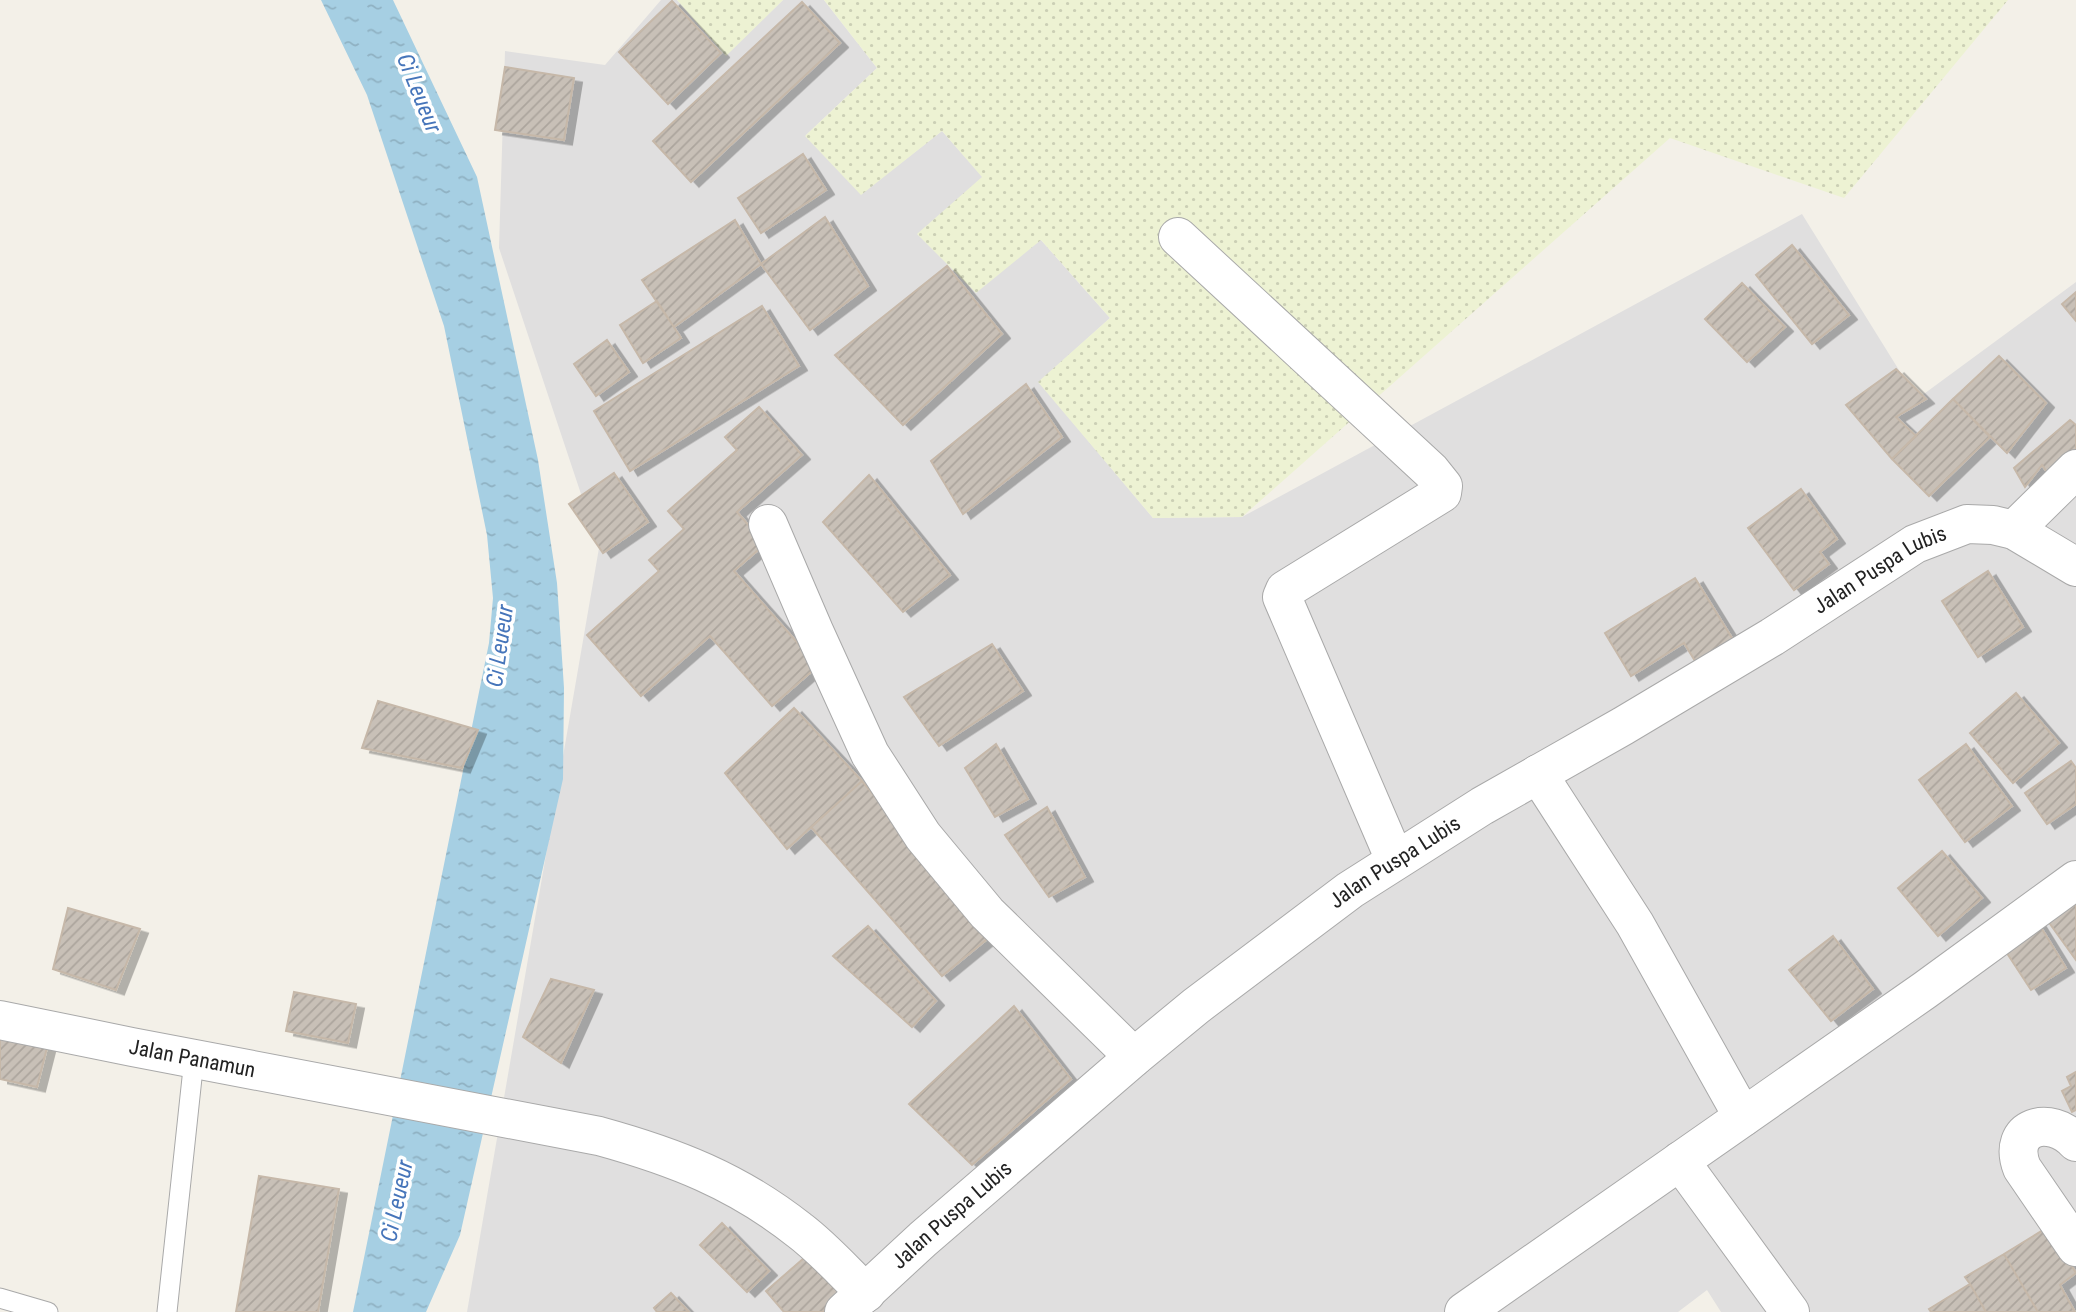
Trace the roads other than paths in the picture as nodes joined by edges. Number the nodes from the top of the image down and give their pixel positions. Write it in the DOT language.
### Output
graph roads {
  1 [pos="1178,237"];
  2 [pos="2076,469"];
  3 [pos="768,524"];
  4 [pos="2014,530"];
  5 [pos="2076,567"];
  6 [pos="1538,774"];
  7 [pos="1395,860"];
  8 [pos="2076,880"];
  9 [pos="0,1020"];
  10 [pos="1134,1057"];
  11 [pos="194,1059"];
  12 [pos="1743,1117"];
  13 [pos="2076,1142"];
  14 [pos="1680,1161"];
  15 [pos="2076,1247"];
  16 [pos="0,1298"];
  17 [pos="859,1304"];
  18 [pos="48,1312"];
  19 [pos="167,1312"];
  20 [pos="1464,1312"];
  21 [pos="1790,1312"];
  1 -- 7 [label="street"];
  2 -- 4 [label="street"];
  3 -- 10 [label="street"];
  4 -- 5 [label="street"];
  4 -- 6 [label="street, Jalan Puspa Lubis"];
  6 -- 7 [label="street, Jalan Puspa Lubis"];
  6 -- 12 [label="street"];
  7 -- 10 [label="street, Jalan Puspa Lubis"];
  8 -- 12 [label="street"];
  9 -- 11 [label="street, Jalan Panamun"];
  10 -- 17 [label="street, Jalan Puspa Lubis"];
  11 -- 17 [label="street, Jalan Panamun"];
  11 -- 19 [label="lane"];
  12 -- 14 [label="street"];
  13 -- 15 [label="street"];
  14 -- 20 [label="street"];
  14 -- 21 [label="street"];
  16 -- 18 [label="lane"];
}
